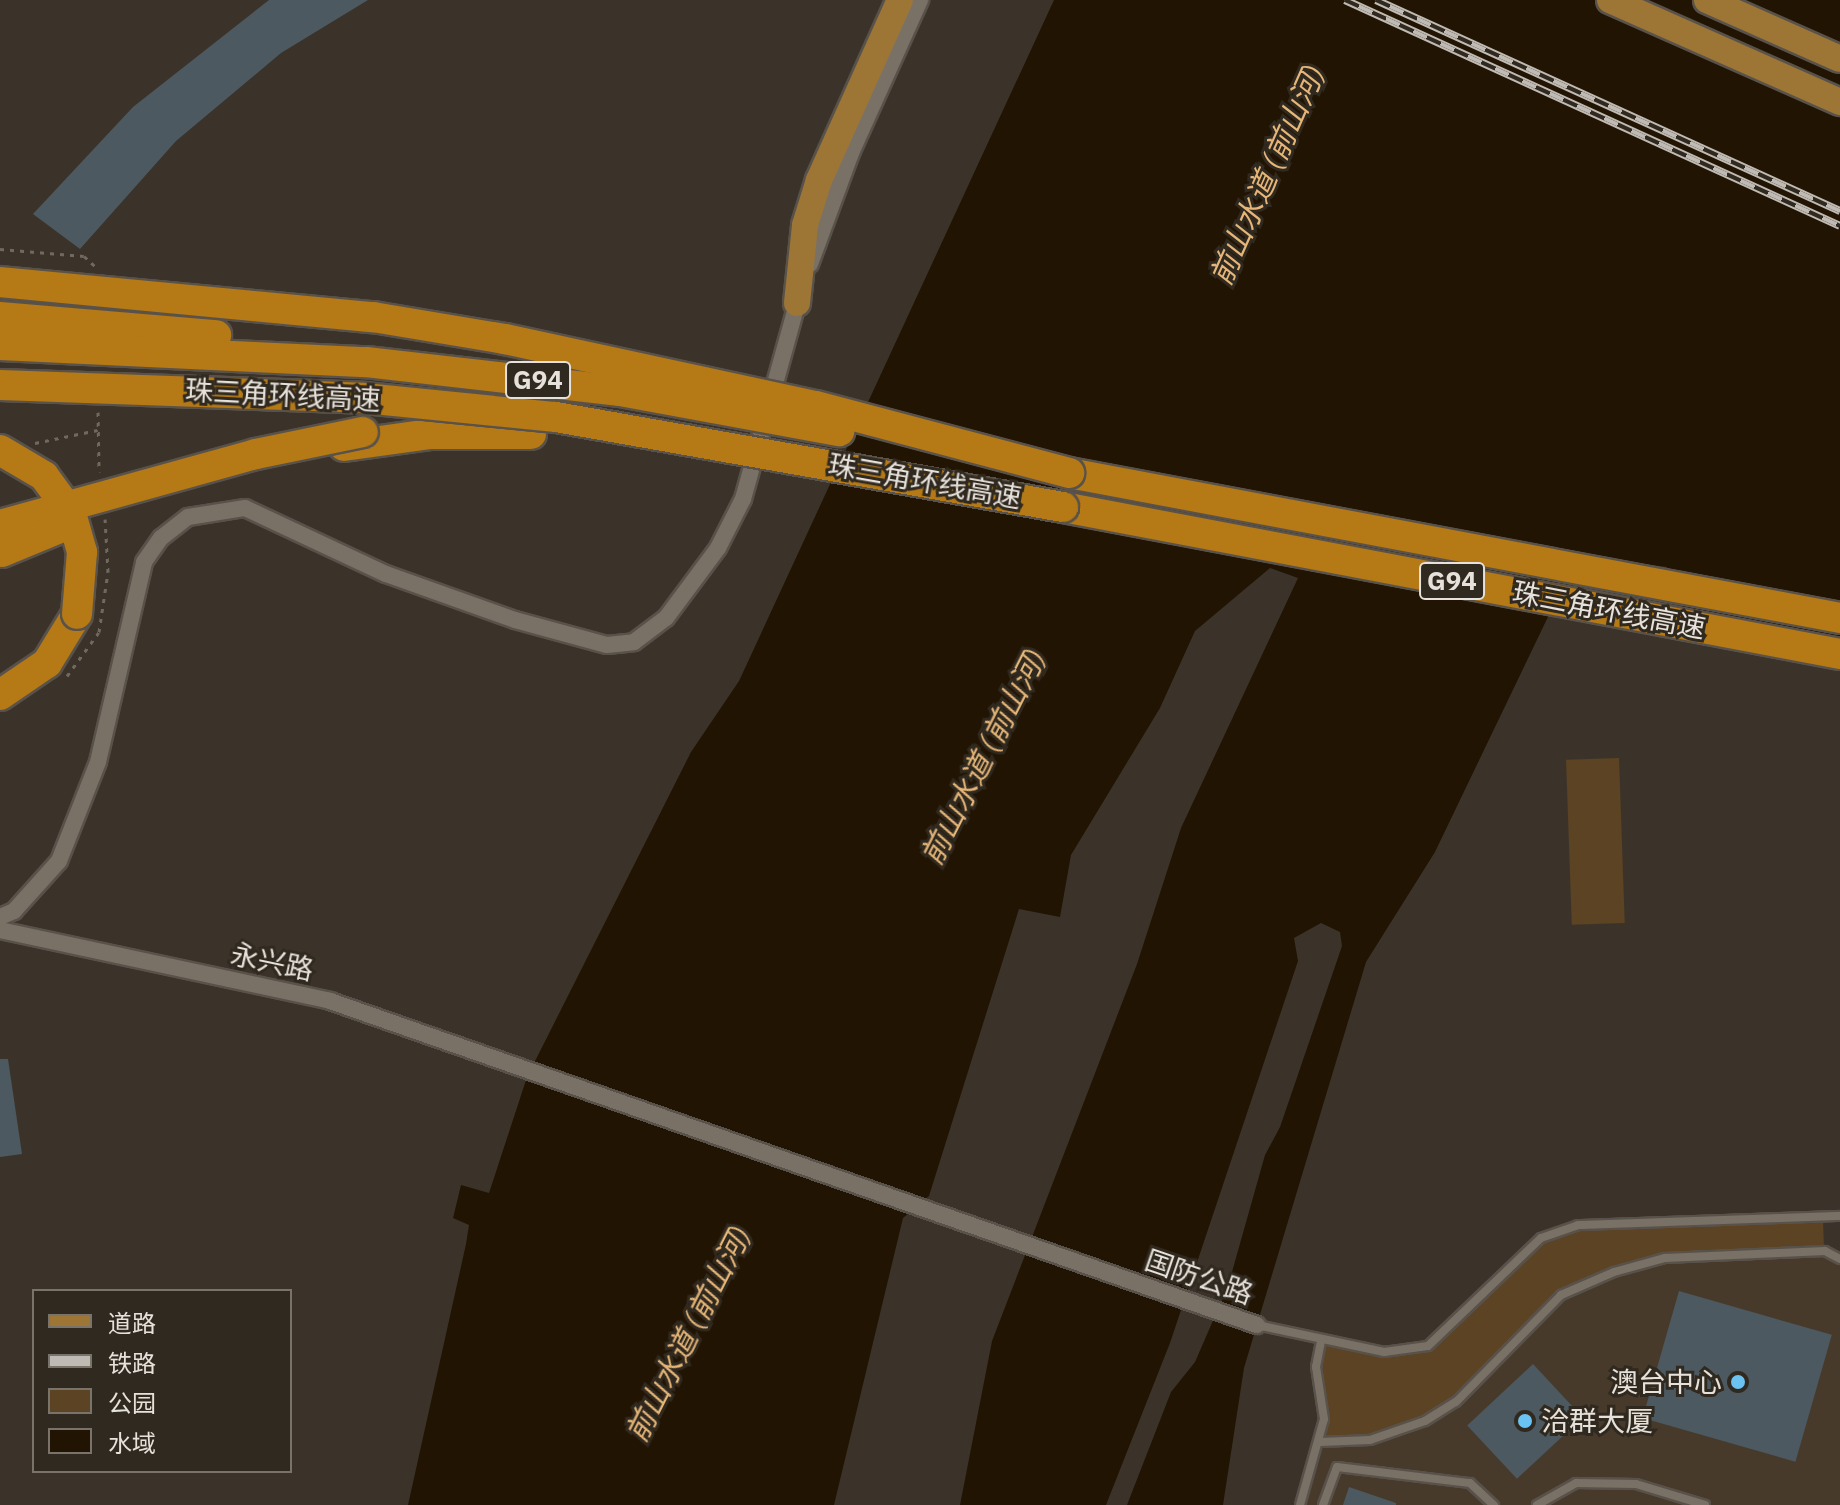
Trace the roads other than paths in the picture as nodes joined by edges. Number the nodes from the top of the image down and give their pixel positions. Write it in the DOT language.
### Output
graph roads {
  1 [pos="900,0"];
  2 [pos="920,0"];
  3 [pos="1610,0"];
  4 [pos="1707,0"];
  5 [pos="1840,59"];
  6 [pos="1840,102"];
  7 [pos="0,282"];
  8 [pos="797,303"];
  9 [pos="0,317"];
  10 [pos="0,345"];
  11 [pos="440,369"];
  12 [pos="0,385"];
  13 [pos="531,434"];
  14 [pos="14,447"];
  15 [pos="1069,473"];
  16 [pos="1063,507"];
  17 [pos="0,525"];
  18 [pos="0,553"];
  19 [pos="1840,618"];
  20 [pos="1840,654"];
  21 [pos="0,695"];
  22 [pos="0,917"];
  23 [pos="0,930"];
  24 [pos="526,1070"];
  25 [pos="1840,1216"];
  26 [pos="1840,1259"];
  27 [pos="1257,1325"];
  28 [pos="1321,1341"];
  29 [pos="1320,1442"];
  30 [pos="1300,1505"];
  31 [pos="1323,1505"];
  32 [pos="1494,1505"];
  33 [pos="1537,1505"];
  34 [pos="1705,1505"];
  1 -- 8 [label="main road"];
  2 -- 8 [label="street"];
  3 -- 6 [label="main road"];
  4 -- 5 [label="main road"];
  7 -- 15 [label="highway, bridge"];
  8 -- 22 [label="street"];
  9 -- 11 [label="highway, bridge"];
  10 -- 11 [label="highway, 珠三角环线高速 / G94, bridge"];
  11 -- 15 [label="highway, 珠三角环线高速 / G94, bridge"];
  12 -- 16 [label="highway, 珠三角环线高速 / G94, bridge"];
  13 -- 16 [label="highway, bridge"];
  13 -- 17 [label="highway, bridge"];
  13 -- 18 [label="highway, bridge"];
  14 -- 21 [label="highway, bridge"];
  15 -- 19 [label="highway, 珠三角环线高速 / G94"];
  16 -- 20 [label="highway, 珠三角环线高速 / G94"];
  23 -- 24 [label="street, 永兴路"];
  24 -- 27 [label="street, 国防公路"];
  25 -- 28 [label="lane, 国防公路"];
  26 -- 29 [label="lane"];
  27 -- 28 [label="lane, 国防公路"];
  28 -- 29 [label="lane"];
  29 -- 30 [label="lane"];
  31 -- 32 [label="lane"];
  33 -- 34 [label="lane"];
}
